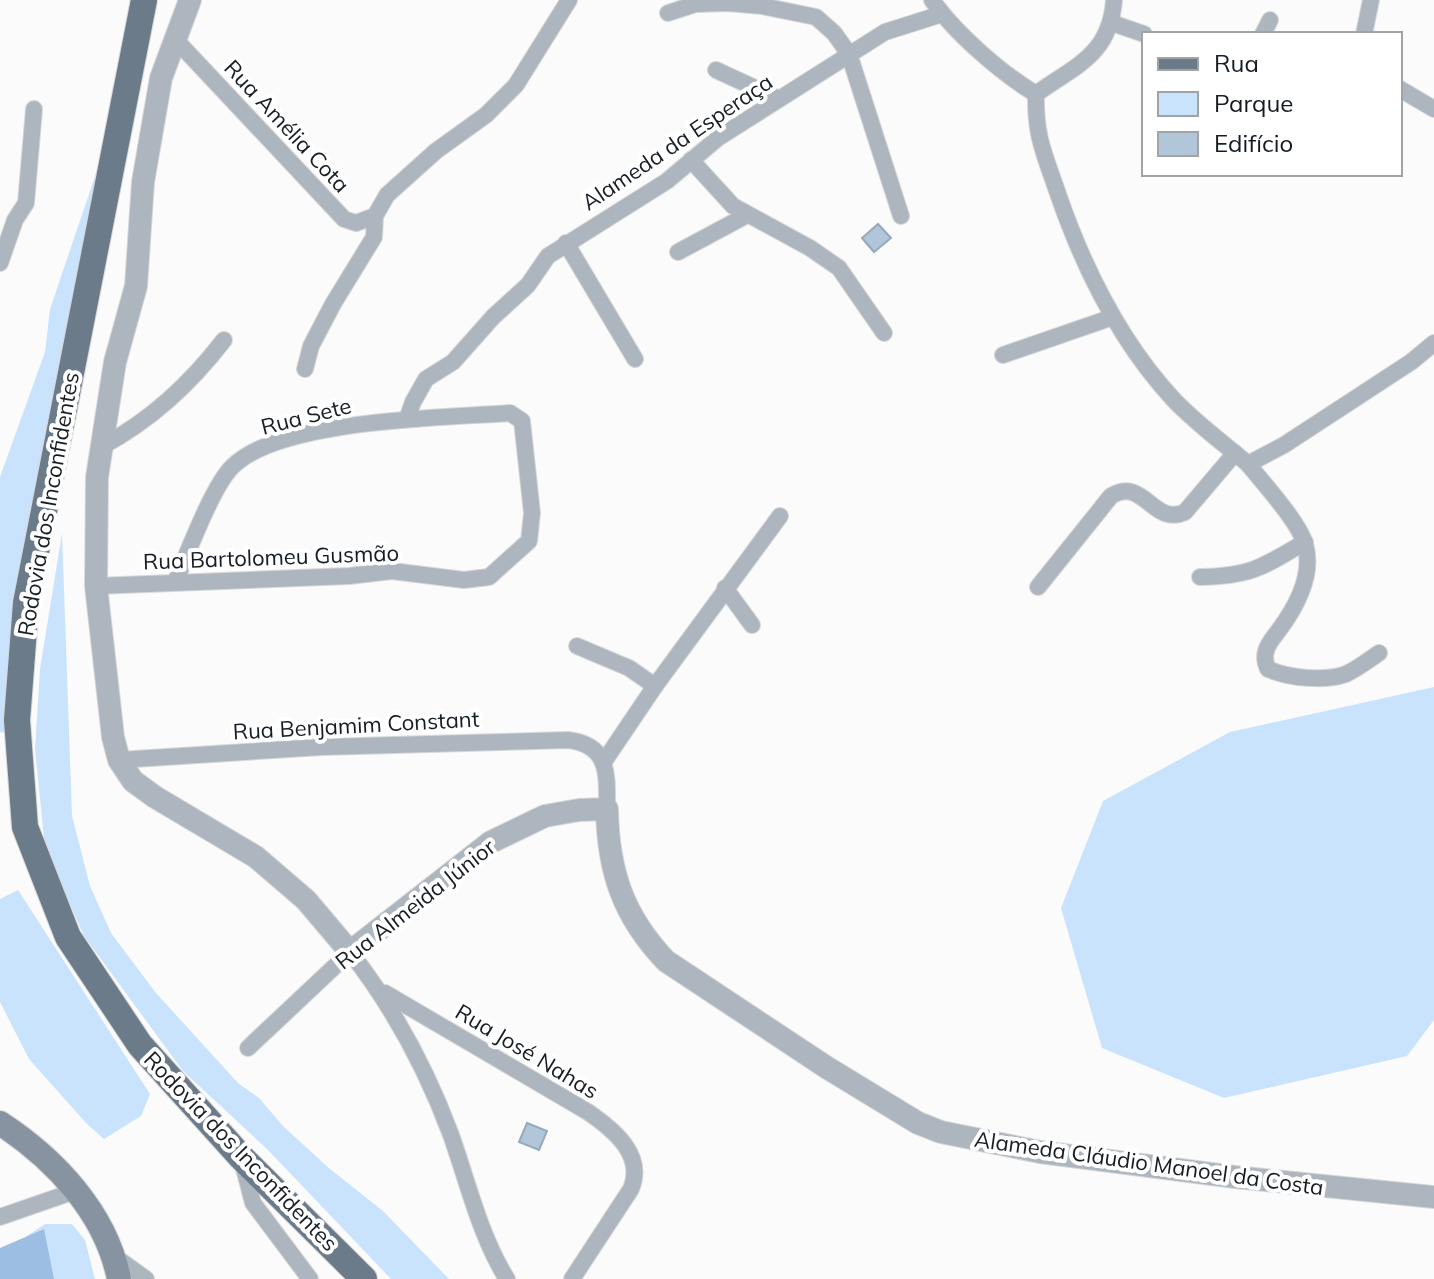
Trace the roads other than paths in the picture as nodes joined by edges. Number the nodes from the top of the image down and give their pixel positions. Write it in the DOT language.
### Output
graph roads {
  1 [pos="144,0"];
  2 [pos="190,0"];
  3 [pos="569,0"];
  4 [pos="809,0"];
  5 [pos="1114,0"];
  6 [pos="1371,0"];
  7 [pos="937,7"];
  8 [pos="668,13"];
  9 [pos="816,17"];
  10 [pos="1112,23"];
  11 [pos="1364,32"];
  12 [pos="1142,33"];
  13 [pos="174,38"];
  14 [pos="849,54"];
  15 [pos="716,70"];
  16 [pos="1402,90"];
  17 [pos="1036,94"];
  18 [pos="779,99"];
  19 [pos="34,109"];
  20 [pos="1434,109"];
  21 [pos="691,160"];
  22 [pos="747,215"];
  23 [pos="375,216"];
  24 [pos="901,216"];
  25 [pos="8,219"];
  26 [pos="566,243"];
  27 [pos="678,252"];
  28 [pos="0,263"];
  29 [pos="1113,317"];
  30 [pos="884,333"];
  31 [pos="224,340"];
  32 [pos="1434,343"];
  33 [pos="1003,355"];
  34 [pos="635,359"];
  35 [pos="305,369"];
  36 [pos="407,419"];
  37 [pos="101,447"];
  38 [pos="1242,458"];
  39 [pos="780,516"];
  40 [pos="529,541"];
  41 [pos="1305,542"];
  42 [pos="1200,577"];
  43 [pos="175,582"];
  44 [pos="96,586"];
  45 [pos="1038,587"];
  46 [pos="725,588"];
  47 [pos="752,625"];
  48 [pos="577,646"];
  49 [pos="1379,653"];
  50 [pos="655,686"];
  51 [pos="594,747"];
  52 [pos="119,760"];
  53 [pos="603,763"];
  54 [pos="607,809"];
  55 [pos="350,952"];
  56 [pos="380,990"];
  57 [pos="248,1048"];
  58 [pos="0,1123"];
  59 [pos="241,1157"];
  60 [pos="75,1191"];
  61 [pos="1434,1197"];
  62 [pos="0,1217"];
  63 [pos="116,1268"];
  64 [pos="146,1279"];
  65 [pos="310,1279"];
  66 [pos="364,1279"];
  67 [pos="507,1279"];
  68 [pos="572,1279"];
  1 -- 59 [label="main road, Rodovia dos Inconfidentes"];
  2 -- 13 [label="street"];
  3 -- 23 [label="street"];
  4 -- 9 [label="street"];
  5 -- 10 [label="street"];
  6 -- 11 [label="street"];
  7 -- 14 [label="street, Alameda da Esperaça"];
  7 -- 17 [label="street"];
  8 -- 9 [label="street"];
  9 -- 14 [label="street"];
  10 -- 12 [label="street"];
  10 -- 17 [label="street"];
  13 -- 23 [label="street, Rua Amélia Cota"];
  13 -- 37 [label="street"];
  14 -- 18 [label="street, Alameda da Esperaça"];
  14 -- 24 [label="street"];
  15 -- 18 [label="street"];
  16 -- 20 [label="street"];
  17 -- 29 [label="street"];
  18 -- 21 [label="street, Alameda da Esperaça"];
  19 -- 25 [label="street"];
  21 -- 22 [label="street"];
  21 -- 26 [label="street, Alameda da Esperaça"];
  22 -- 27 [label="street"];
  22 -- 30 [label="street"];
  23 -- 35 [label="street"];
  25 -- 28 [label="street"];
  26 -- 34 [label="street"];
  26 -- 36 [label="street, Alameda da Esperaça"];
  29 -- 33 [label="street"];
  29 -- 38 [label="street"];
  31 -- 37 [label="street"];
  32 -- 38 [label="street"];
  36 -- 40 [label="street, Rua Sete"];
  36 -- 43 [label="street, Rua Sete"];
  37 -- 44 [label="street"];
  38 -- 41 [label="street"];
  38 -- 45 [label="street"];
  39 -- 46 [label="street"];
  40 -- 43 [label="street, Rua Bartolomeu Gusmão"];
  41 -- 42 [label="street"];
  41 -- 49 [label="street"];
  43 -- 44 [label="street, Rua Bartolomeu Gusmão"];
  44 -- 52 [label="street"];
  46 -- 47 [label="street"];
  46 -- 50 [label="street"];
  48 -- 50 [label="street"];
  50 -- 53 [label="street"];
  51 -- 52 [label="street, Rua Benjamim Constant"];
  51 -- 53 [label="street, Alameda Cláudio Manoel da Costa"];
  52 -- 55 [label="street"];
  53 -- 54 [label="street, Alameda Cláudio Manoel da Costa"];
  54 -- 55 [label="street, Rua Almeida Júnior"];
  54 -- 61 [label="street, Alameda Cláudio Manoel da Costa"];
  55 -- 56 [label="street"];
  55 -- 57 [label="street, Rua Almeida Júnior"];
  56 -- 67 [label="street"];
  56 -- 68 [label="street, Rua José Nahas"];
  58 -- 60 [label="main road"];
  59 -- 65 [label="street"];
  59 -- 66 [label="main road, Rodovia dos Inconfidentes"];
  60 -- 62 [label="street"];
  60 -- 63 [label="main road"];
  63 -- 64 [label="street"];
}
